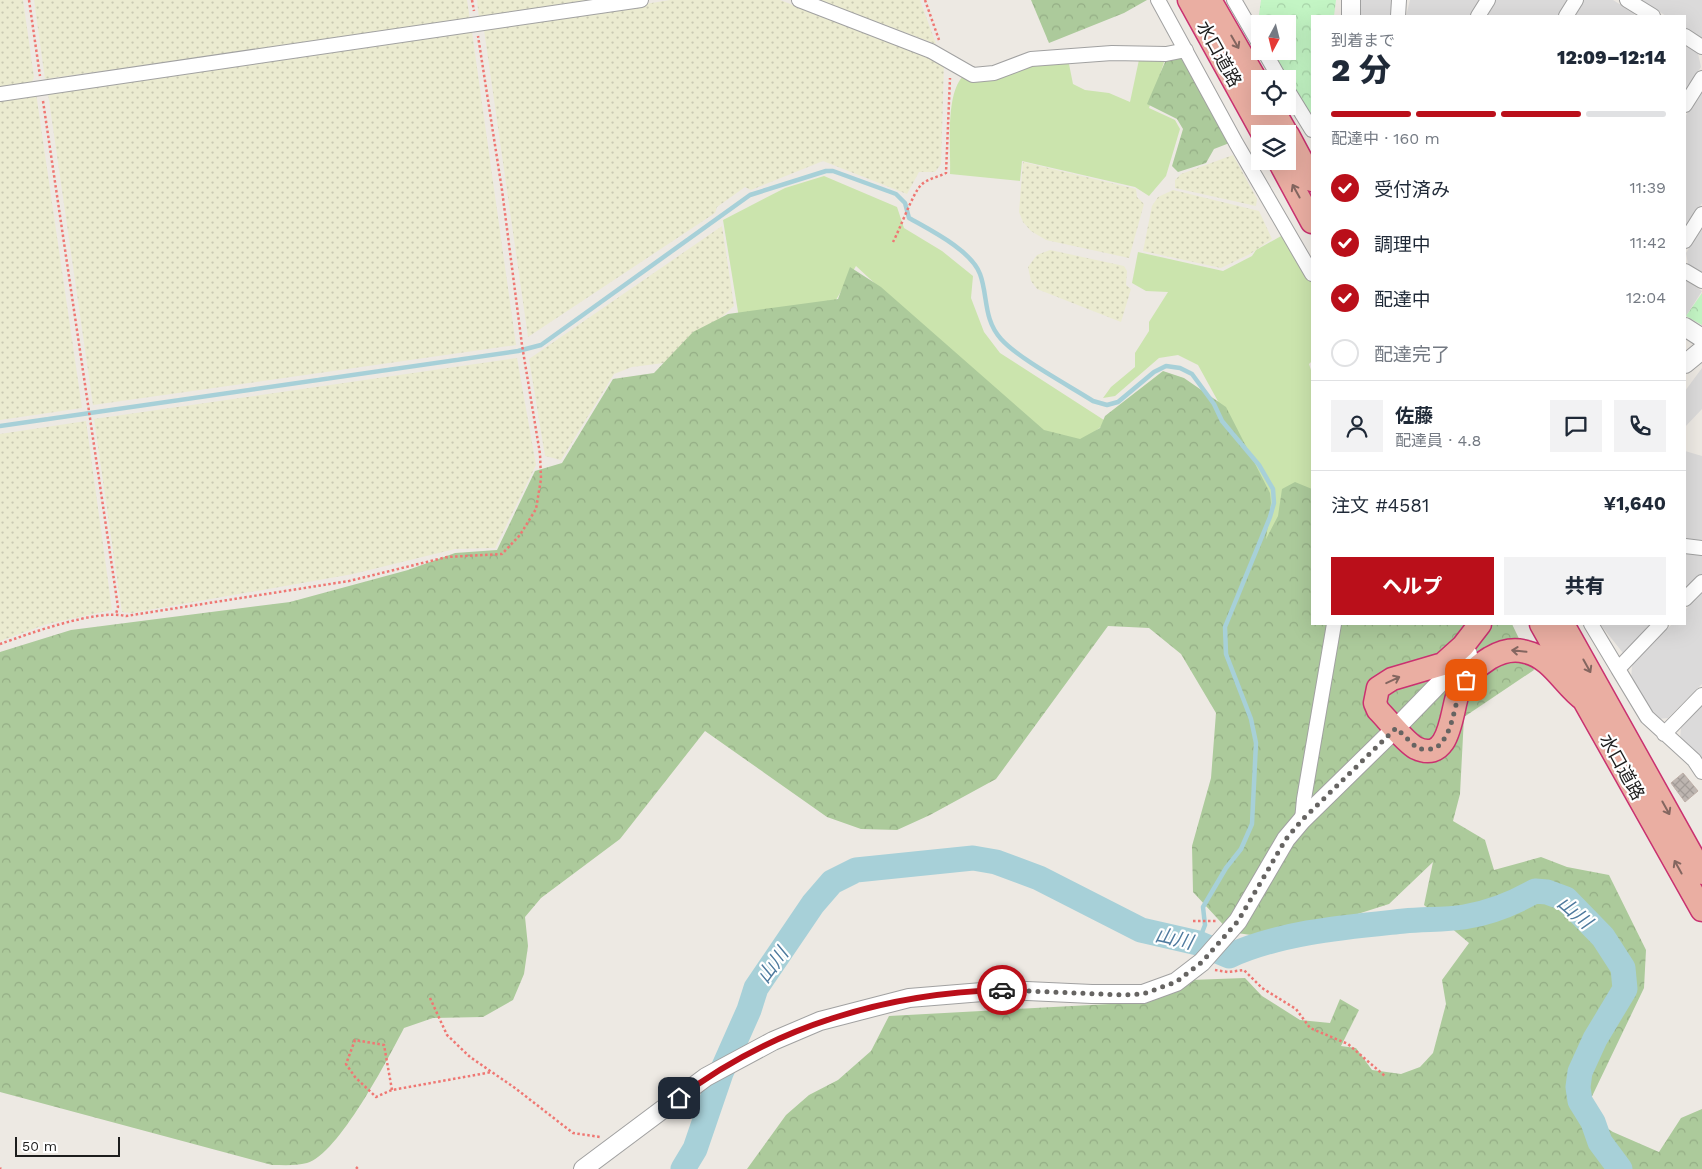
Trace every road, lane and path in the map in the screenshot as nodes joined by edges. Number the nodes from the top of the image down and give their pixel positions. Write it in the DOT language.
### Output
graph roads {
  1 [pos="29,0"];
  2 [pos="641,0"];
  3 [pos="799,0"];
  4 [pos="924,0"];
  5 [pos="1158,0"];
  6 [pos="1189,0"];
  7 [pos="1210,0"];
  8 [pos="1234,0"];
  9 [pos="1351,0"];
  10 [pos="1488,0"];
  11 [pos="1576,0"];
  12 [pos="1627,0"];
  13 [pos="1351,15"];
  14 [pos="1479,15"];
  15 [pos="1567,15"];
  16 [pos="1651,15"];
  17 [pos="476,25"];
  18 [pos="1251,34"];
  19 [pos="1686,37"];
  20 [pos="1188,45"];
  21 [pos="1702,47"];
  22 [pos="950,61"];
  23 [pos="1251,71"];
  24 [pos="1702,78"];
  25 [pos="41,87"];
  26 [pos="0,94"];
  27 [pos="1686,103"];
  28 [pos="1296,104"];
  29 [pos="1259,125"];
  30 [pos="1311,128"];
  31 [pos="1296,151"];
  32 [pos="1284,170"];
  33 [pos="1311,178"];
  34 [pos="1702,214"];
  35 [pos="1311,220"];
  36 [pos="1686,239"];
  37 [pos="893,242"];
  38 [pos="1311,272"];
  39 [pos="1686,272"];
  40 [pos="1702,281"];
  41 [pos="1686,328"];
  42 [pos="1702,338"];
  43 [pos="1702,350"];
  44 [pos="1686,363"];
  45 [pos="1686,546"];
  46 [pos="1702,548"];
  47 [pos="1702,582"];
  48 [pos="1686,598"];
  49 [pos="116,614"];
  50 [pos="1334,625"];
  51 [pos="1479,625"];
  52 [pos="1489,625"];
  53 [pos="1542,625"];
  54 [pos="1564,625"];
  55 [pos="1592,625"];
  56 [pos="1660,625"];
  57 [pos="0,644"];
  58 [pos="1618,669"];
  59 [pos="1702,695"];
  60 [pos="1584,700"];
  61 [pos="1396,728"];
  62 [pos="1664,734"];
  63 [pos="1702,772"];
  64 [pos="1302,820"];
  65 [pos="1702,873"];
  66 [pos="1702,910"];
  67 [pos="1215,921"];
  68 [pos="1193,922"];
  69 [pos="1201,963"];
  70 [pos="430,998"];
  71 [pos="492,1072"];
  72 [pos="1386,1077"];
  73 [pos="392,1090"];
  74 [pos="624,1140"];
  75 [pos="583,1169"];
  1 -- 25 [label="path"];
  2 -- 17 [label="street"];
  3 -- 22 [label="street"];
  4 -- 22 [label="path"];
  5 -- 20 [label="street"];
  6 -- 29 [label="highway, 水口道路"];
  7 -- 23 [label="highway, 水口道路, one-way"];
  8 -- 18 [label="street"];
  9 -- 13 [label="street"];
  10 -- 14 [label="street"];
  11 -- 15 [label="street"];
  12 -- 16 [label="street"];
  17 -- 25 [label="street"];
  17 -- 49 [label="path"];
  19 -- 21 [label="street"];
  20 -- 22 [label="street"];
  20 -- 38 [label="street"];
  22 -- 37 [label="path"];
  24 -- 27 [label="street"];
  25 -- 26 [label="street"];
  25 -- 49 [label="path"];
  28 -- 30 [label="street"];
  31 -- 33 [label="highway"];
  35 -- 32 [label="highway, one-way"];
  34 -- 36 [label="street"];
  39 -- 40 [label="street"];
  41 -- 42 [label="street"];
  43 -- 44 [label="street"];
  45 -- 46 [label="street"];
  47 -- 48 [label="street"];
  49 -- 57 [label="path"];
  50 -- 64 [label="street"];
  61 -- 51 [label="highway, one-way"];
  52 -- 61 [label="street"];
  53 -- 60 [label="highway, 水口道路"];
  54 -- 65 [label="highway, 水口道路, one-way"];
  55 -- 58 [label="street"];
  56 -- 58 [label="street"];
  58 -- 62 [label="street"];
  59 -- 62 [label="street"];
  60 -- 61 [label="highway, one-way"];
  66 -- 60 [label="highway, 水口道路, one-way"];
  61 -- 64 [label="street"];
  62 -- 63 [label="street"];
  64 -- 69 [label="street"];
  67 -- 68 [label="path"];
  69 -- 72 [label="path"];
  69 -- 74 [label="street"];
  70 -- 71 [label="path"];
  71 -- 73 [label="path"];
  71 -- 74 [label="path"];
  73 -- 73 [label="path"];
  74 -- 75 [label="street"];
}
